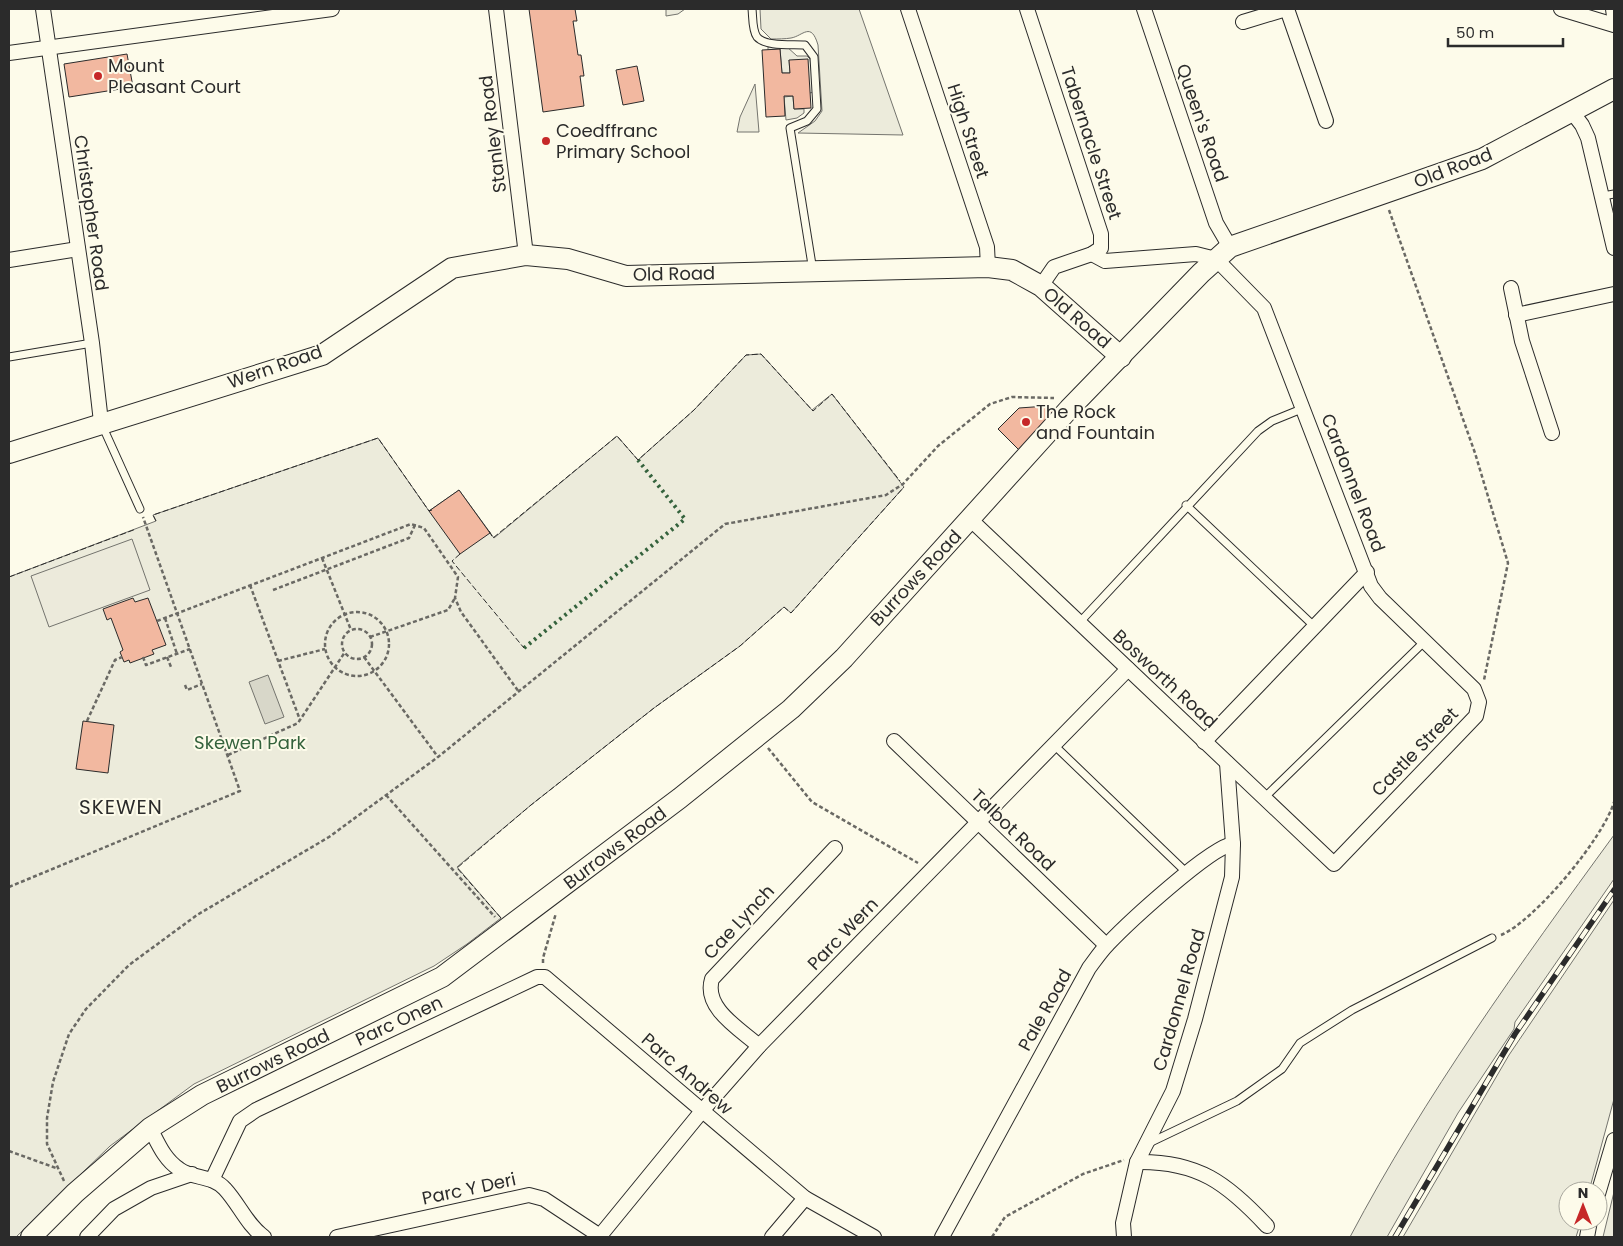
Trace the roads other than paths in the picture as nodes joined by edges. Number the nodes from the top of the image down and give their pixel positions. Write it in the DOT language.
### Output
graph roads {
  1 [pos="43,9"];
  2 [pos="332,9"];
  3 [pos="496,9"];
  4 [pos="752,9"];
  5 [pos="908,9"];
  6 [pos="1027,9"];
  7 [pos="1144,9"];
  8 [pos="1287,9"];
  9 [pos="1561,9"];
  10 [pos="1613,9"];
  11 [pos="1614,16"];
  12 [pos="1243,22"];
  13 [pos="1614,25"];
  14 [pos="49,47"];
  15 [pos="9,53"];
  16 [pos="1614,89"];
  17 [pos="1572,112"];
  18 [pos="1326,121"];
  19 [pos="1609,195"];
  20 [pos="1614,248"];
  21 [pos="78,250"];
  22 [pos="1223,253"];
  23 [pos="1092,254"];
  24 [pos="526,255"];
  25 [pos="9,260"];
  26 [pos="988,267"];
  27 [pos="813,271"];
  28 [pos="1041,286"];
  29 [pos="1510,288"];
  30 [pos="1614,294"];
  31 [pos="1516,315"];
  32 [pos="92,343"];
  33 [pos="9,357"];
  34 [pos="1121,357"];
  35 [pos="1304,408"];
  36 [pos="101,422"];
  37 [pos="1552,433"];
  38 [pos="9,452"];
  39 [pos="1186,506"];
  40 [pos="140,508"];
  41 [pos="971,520"];
  42 [pos="1367,572"];
  43 [pos="1079,623"];
  44 [pos="1315,627"];
  45 [pos="1425,641"];
  46 [pos="1128,669"];
  47 [pos="894,741"];
  48 [pos="1204,742"];
  49 [pos="1055,746"];
  50 [pos="1227,763"];
  51 [pos="1264,798"];
  52 [pos="977,823"];
  53 [pos="1233,844"];
  54 [pos="835,848"];
  55 [pos="1334,864"];
  56 [pos="1187,873"];
  57 [pos="1492,938"];
  58 [pos="1106,945"];
  59 [pos="545,977"];
  60 [pos="760,1046"];
  61 [pos="702,1111"];
  62 [pos="150,1128"];
  63 [pos="1614,1140"];
  64 [pos="1144,1146"];
  65 [pos="1137,1162"];
  66 [pos="192,1174"];
  67 [pos="212,1180"];
  68 [pos="1602,1181"];
  69 [pos="805,1198"];
  70 [pos="1267,1226"];
  71 [pos="31,1237"];
  72 [pos="87,1237"];
  73 [pos="264,1237"];
  74 [pos="337,1237"];
  75 [pos="599,1237"];
  76 [pos="772,1237"];
  77 [pos="874,1237"];
  78 [pos="942,1237"];
  79 [pos="1124,1237"];
  1 -- 14 [label="street, Christopher Road"];
  2 -- 14 [label="street"];
  3 -- 24 [label="street, Stanley Road"];
  4 -- 27 [label="lane"];
  5 -- 26 [label="street, High Street"];
  6 -- 23 [label="street, Tabernacle Street"];
  7 -- 22 [label="street, Queen's Road"];
  8 -- 12 [label="street"];
  8 -- 18 [label="street"];
  9 -- 13 [label="street"];
  10 -- 11 [label="street"];
  14 -- 15 [label="street"];
  14 -- 21 [label="street, Christopher Road"];
  16 -- 17 [label="main road, Old Road"];
  17 -- 19 [label="street"];
  17 -- 22 [label="main road, Old Road"];
  19 -- 20 [label="street"];
  21 -- 25 [label="street"];
  21 -- 32 [label="street, Christopher Road"];
  22 -- 23 [label="street"];
  22 -- 34 [label="main road, Old Road"];
  22 -- 35 [label="street, Cardonnel Road"];
  23 -- 28 [label="street"];
  24 -- 27 [label="main road, Old Road"];
  24 -- 36 [label="main road, Wern Road"];
  26 -- 27 [label="main road, Old Road"];
  26 -- 28 [label="main road, Old Road"];
  28 -- 34 [label="main road, Old Road"];
  29 -- 31 [label="street"];
  30 -- 31 [label="street"];
  31 -- 37 [label="street"];
  32 -- 33 [label="lane"];
  32 -- 36 [label="street, Christopher Road"];
  34 -- 41 [label="main road, Burrows Road"];
  35 -- 39 [label="lane"];
  35 -- 42 [label="street, Cardonnel Road"];
  36 -- 38 [label="main road, Wern Road"];
  36 -- 40 [label="lane"];
  39 -- 43 [label="lane"];
  39 -- 44 [label="lane"];
  41 -- 43 [label="street, Bosworth Road"];
  41 -- 62 [label="main road, Burrows Road"];
  42 -- 44 [label="street, Cardonnel Road"];
  42 -- 45 [label="street, Castle Street"];
  43 -- 46 [label="street, Bosworth Road"];
  44 -- 48 [label="street, Cardonnel Road"];
  45 -- 51 [label="lane"];
  45 -- 55 [label="street, Castle Street"];
  46 -- 48 [label="street, Bosworth Road"];
  46 -- 49 [label="street, Parc Wern"];
  47 -- 52 [label="street, Talbot Road"];
  48 -- 50 [label="street, Bosworth Road"];
  49 -- 52 [label="street, Parc Wern"];
  49 -- 56 [label="lane"];
  50 -- 51 [label="street, Bosworth Road"];
  50 -- 53 [label="street, Cardonnel Road"];
  51 -- 55 [label="street, Bosworth Road"];
  52 -- 58 [label="street, Talbot Road"];
  52 -- 60 [label="street, Parc Wern"];
  53 -- 56 [label="street, Pale Road"];
  53 -- 64 [label="street, Cardonnel Road"];
  54 -- 60 [label="street, Cae Lynch"];
  56 -- 58 [label="street, Pale Road"];
  57 -- 64 [label="lane"];
  58 -- 78 [label="street, Pale Road"];
  59 -- 61 [label="street, Parc Andrew"];
  59 -- 67 [label="street, Parc Onen"];
  60 -- 61 [label="street, Parc Wern"];
  61 -- 69 [label="street, Parc Andrew"];
  61 -- 75 [label="street, Parc Wern"];
  62 -- 66 [label="street"];
  62 -- 71 [label="main road, Burrows Road"];
  63 -- 68 [label="street"];
  64 -- 65 [label="street, Cardonnel Road"];
  65 -- 70 [label="street"];
  65 -- 79 [label="street, Cardonnel Road"];
  66 -- 67 [label="street"];
  66 -- 72 [label="street"];
  67 -- 73 [label="street"];
  69 -- 76 [label="street"];
  69 -- 77 [label="street"];
  74 -- 75 [label="street, Parc Y Deri"];
}
